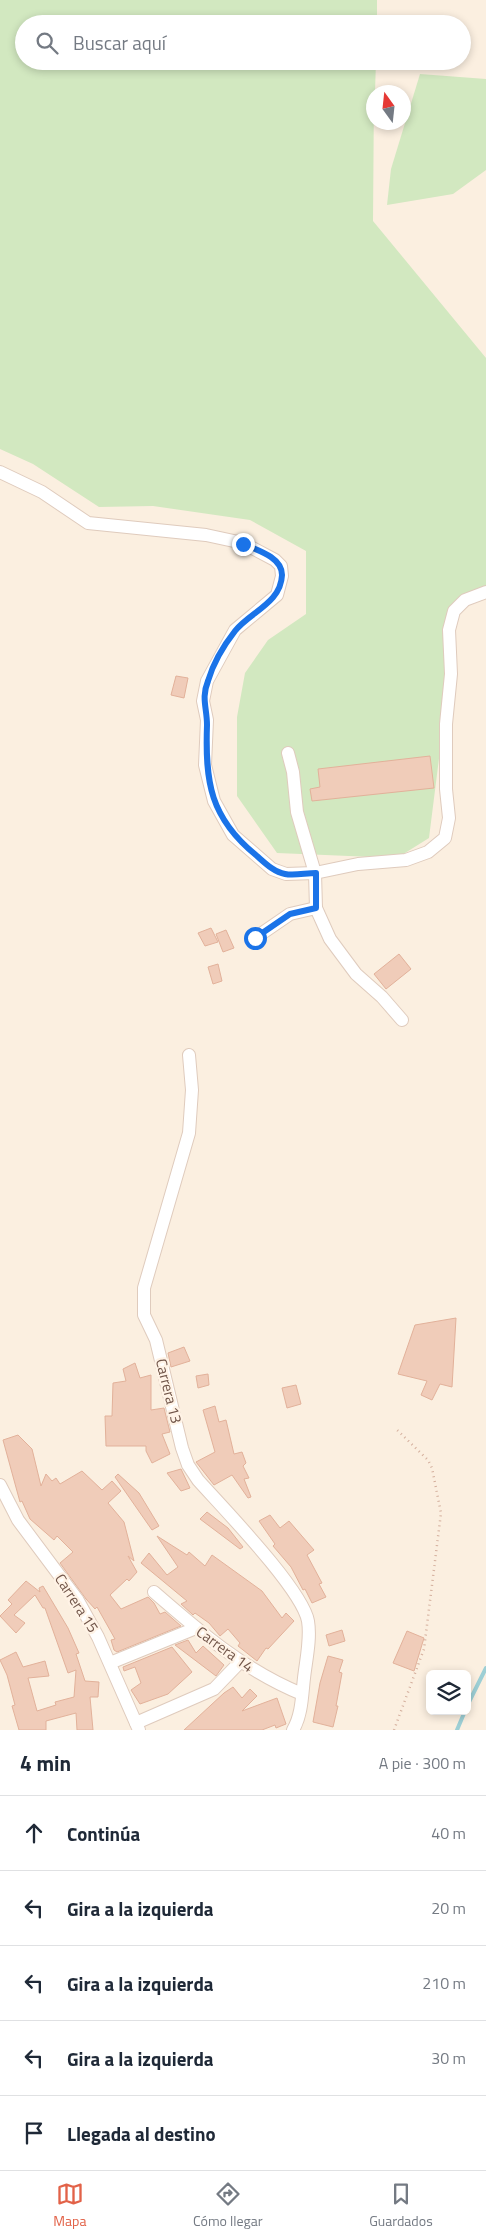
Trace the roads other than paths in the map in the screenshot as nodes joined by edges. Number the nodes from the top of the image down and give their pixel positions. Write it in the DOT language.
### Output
graph roads {
  1 [pos="0,472"];
  2 [pos="486,592"];
  3 [pos="288,753"];
  4 [pos="316,873"];
  5 [pos="316,908"];
  6 [pos="255,938"];
  7 [pos="402,1020"];
  8 [pos="189,1055"];
  9 [pos="0,1485"];
  10 [pos="154,1592"];
  11 [pos="196,1628"];
  12 [pos="240,1662"];
  13 [pos="110,1664"];
  14 [pos="302,1694"];
  15 [pos="138,1726"];
  16 [pos="293,1730"];
  1 -- 4 [label="street"];
  2 -- 4 [label="street"];
  3 -- 4 [label="street"];
  4 -- 5 [label="street"];
  5 -- 6 [label="street"];
  5 -- 7 [label="street"];
  8 -- 14 [label="street, Carrera 13"];
  9 -- 13 [label="street, Carrera 15"];
  10 -- 11 [label="street, Carrera 14"];
  11 -- 12 [label="street, Carrera 14"];
  11 -- 13 [label="street"];
  12 -- 14 [label="street, Carrera 14"];
  12 -- 15 [label="street"];
  13 -- 15 [label="street, Carrera 15"];
  14 -- 16 [label="street, Carrera 13"];
}
